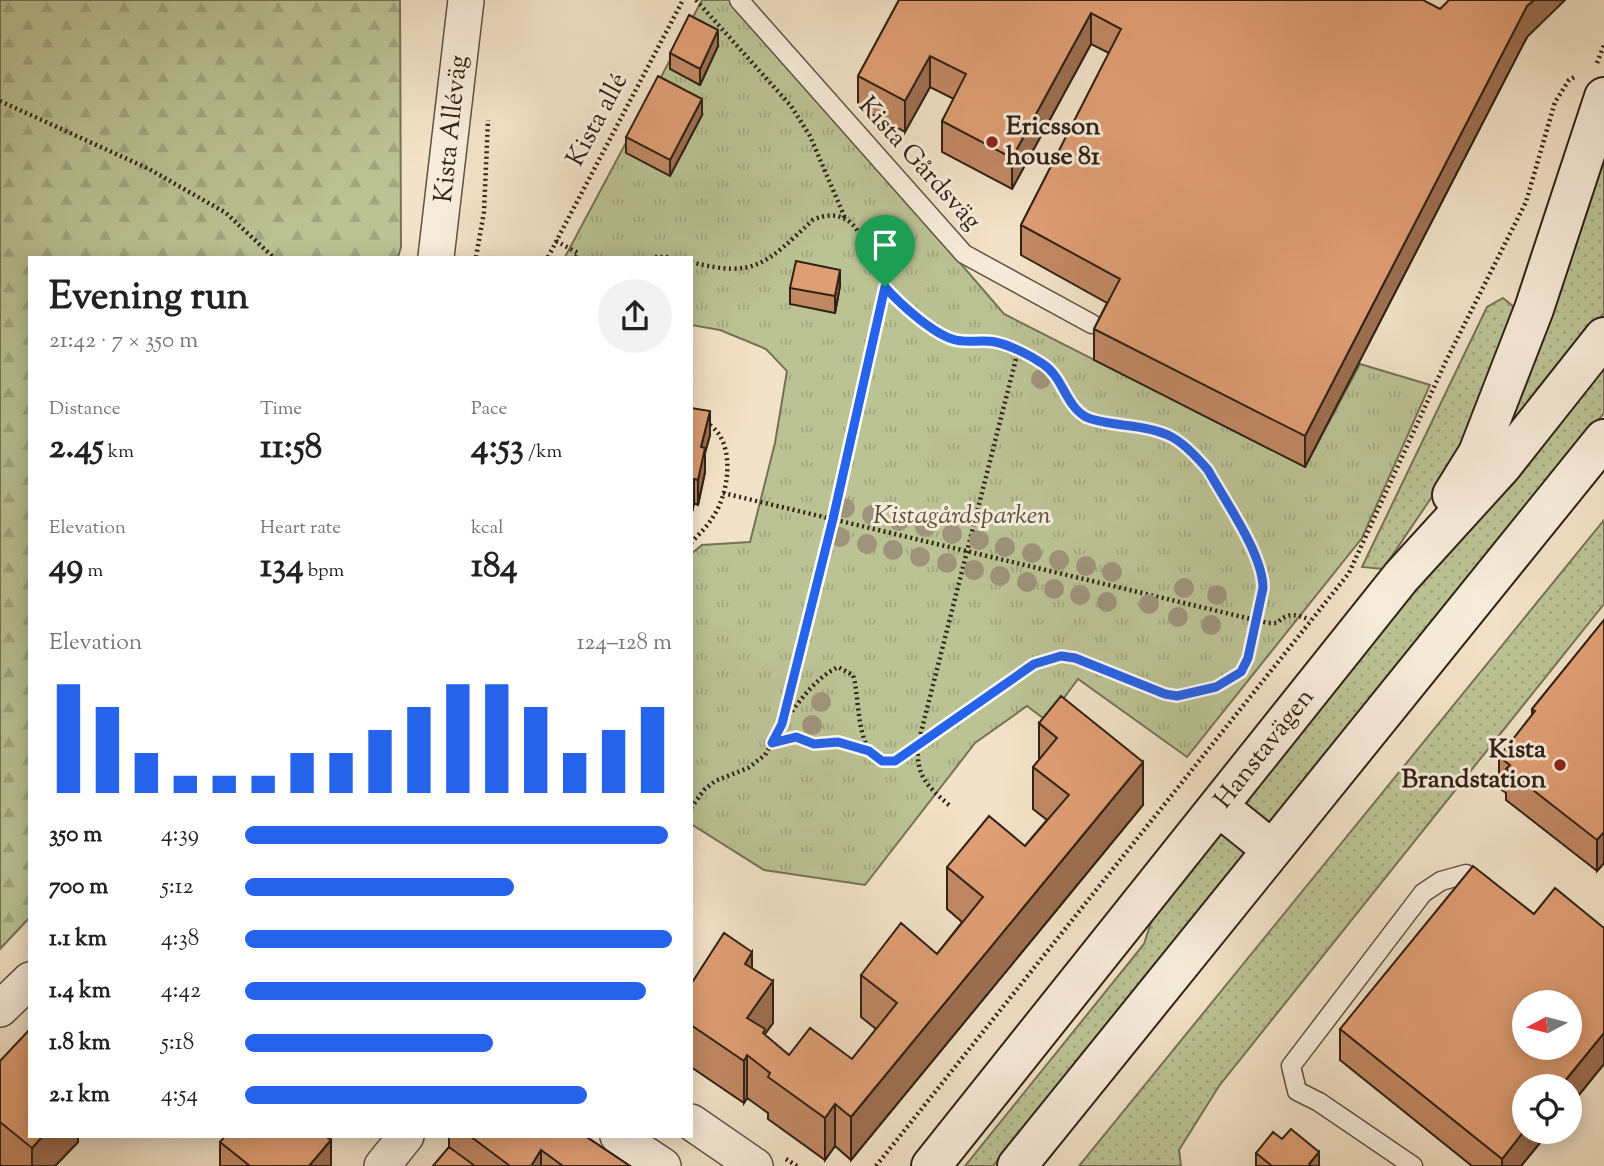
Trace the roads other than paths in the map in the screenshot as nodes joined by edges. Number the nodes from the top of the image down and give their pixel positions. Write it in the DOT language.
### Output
graph roads {
  1 [pos="466,0"];
  2 [pos="738,0"];
  3 [pos="1595,79"];
  4 [pos="436,256"];
  5 [pos="1092,324"];
  6 [pos="1604,338"];
  7 [pos="1604,439"];
  8 [pos="1401,577"];
  9 [pos="1219,807"];
  10 [pos="1271,849"];
  11 [pos="1495,896"];
  12 [pos="28,982"];
  13 [pos="0,1009"];
  14 [pos="693,1123"];
  15 [pos="404,1138"];
  16 [pos="621,1138"];
  17 [pos="382,1166"];
  18 [pos="663,1166"];
  19 [pos="755,1166"];
  20 [pos="931,1166"];
  21 [pos="1017,1166"];
  22 [pos="1413,1166"];
  1 -- 4 [label="street, Kista Alléväg"];
  2 -- 5 [label="lane, Kista Gårdsväg"];
  3 -- 8 [label="main road"];
  6 -- 8 [label="main road, Hanstavägen"];
  7 -- 10 [label="main road"];
  8 -- 9 [label="main road, Hanstavägen"];
  9 -- 10 [label="main road"];
  9 -- 20 [label="main road, Hanstavägen"];
  10 -- 21 [label="main road"];
  11 -- 22 [label="lane"];
  12 -- 13 [label="street"];
  14 -- 19 [label="street"];
  15 -- 17 [label="street"];
  16 -- 18 [label="street"];
}
